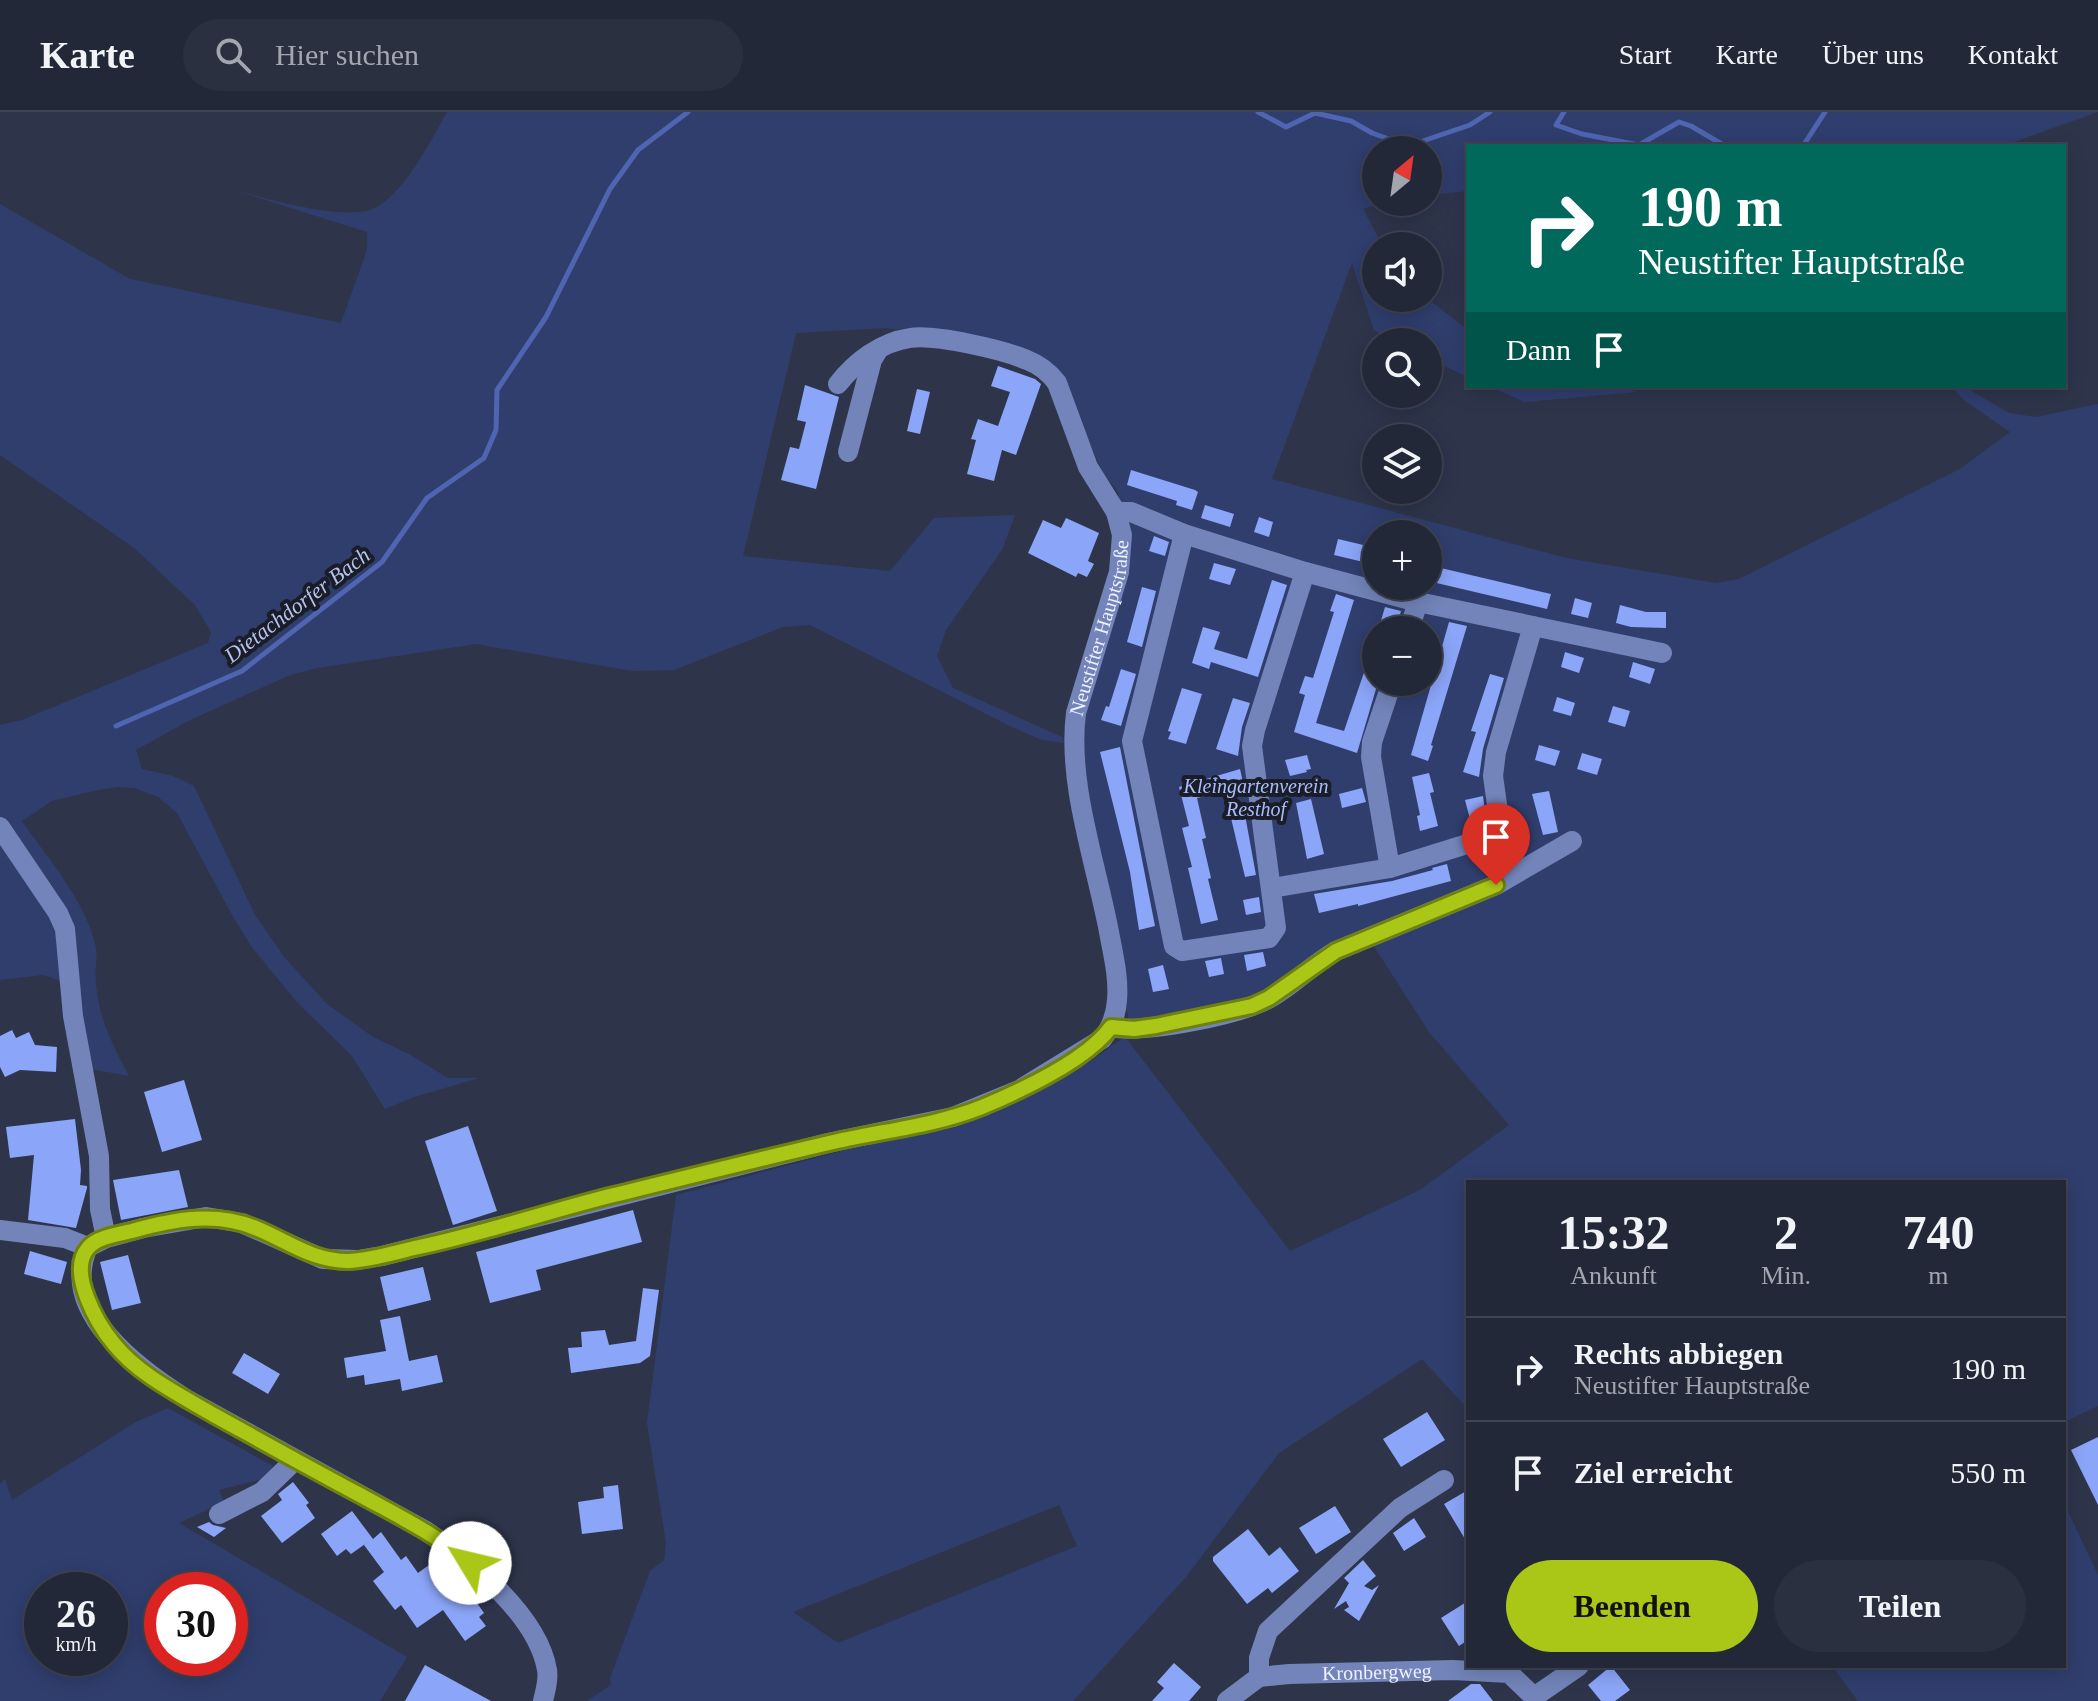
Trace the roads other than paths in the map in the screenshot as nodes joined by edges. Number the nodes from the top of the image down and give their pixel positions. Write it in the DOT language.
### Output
graph roads {
  1 [pos="878,350"];
  2 [pos="838,384"];
  3 [pos="848,452"];
  4 [pos="1116,512"];
  5 [pos="1184,534"];
  6 [pos="1305,572"];
  7 [pos="1418,602"];
  8 [pos="1414,616"];
  9 [pos="1533,626"];
  10 [pos="1662,653"];
  11 [pos="1387,696"];
  12 [pos="0,827"];
  13 [pos="1572,841"];
  14 [pos="1390,868"];
  15 [pos="1272,888"];
  16 [pos="1111,1027"];
  17 [pos="0,1230"];
  18 [pos="97,1242"];
  19 [pos="295,1460"];
  20 [pos="1444,1480"];
  21 [pos="219,1514"];
  22 [pos="1576,1668"];
  23 [pos="1259,1677"];
  24 [pos="1533,1700"];
  25 [pos="543,1701"];
  26 [pos="1227,1701"];
  1 -- 2 [label="street, Neustifter Hauptstraße"];
  1 -- 3 [label="street"];
  1 -- 4 [label="street, Neustifter Hauptstraße"];
  4 -- 5 [label="street"];
  4 -- 16 [label="street, Neustifter Hauptstraße"];
  5 -- 6 [label="street"];
  5 -- 15 [label="street"];
  6 -- 7 [label="street"];
  6 -- 15 [label="street"];
  7 -- 8 [label="street"];
  7 -- 9 [label="street"];
  9 -- 10 [label="street"];
  9 -- 14 [label="street"];
  11 -- 14 [label="street"];
  12 -- 18 [label="street"];
  13 -- 16 [label="street"];
  14 -- 15 [label="street"];
  16 -- 18 [label="street"];
  17 -- 18 [label="street"];
  18 -- 19 [label="street"];
  19 -- 21 [label="street"];
  19 -- 25 [label="street"];
  20 -- 23 [label="street"];
  22 -- 24 [label="street, Kronbergweg"];
  23 -- 24 [label="street, Kronbergweg"];
  23 -- 26 [label="street"];
}
